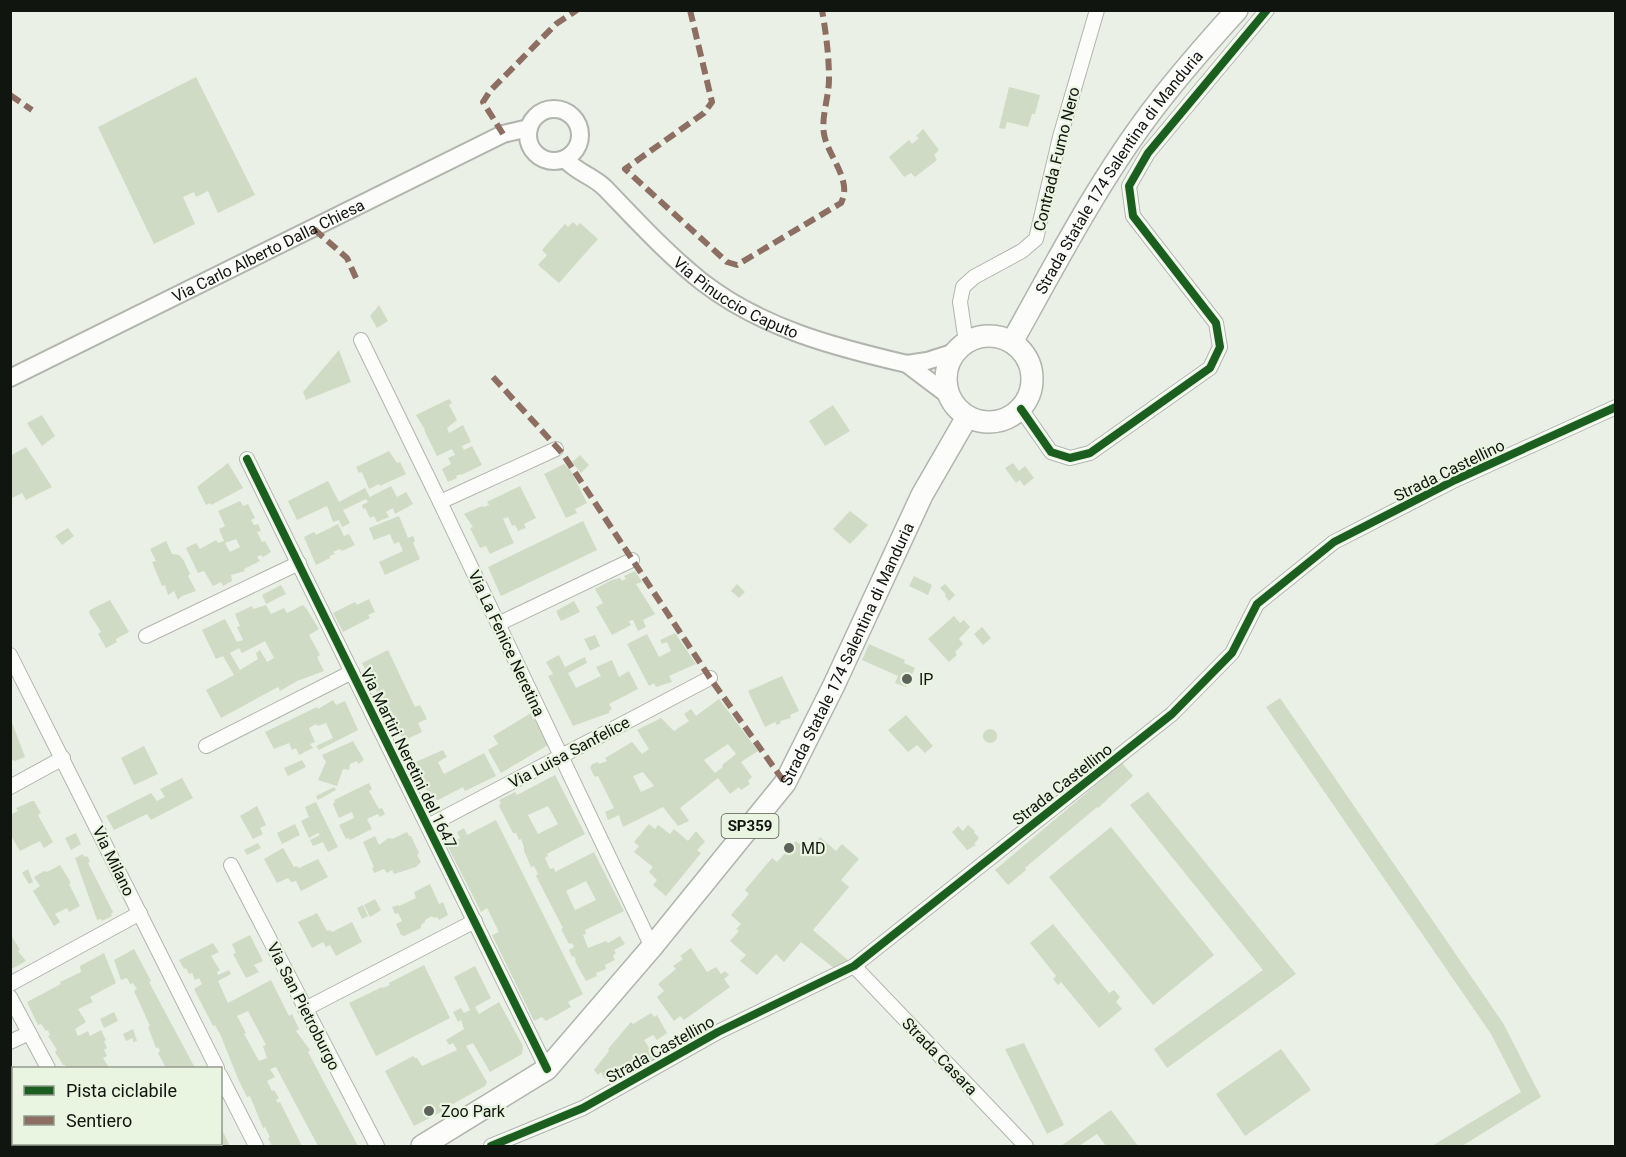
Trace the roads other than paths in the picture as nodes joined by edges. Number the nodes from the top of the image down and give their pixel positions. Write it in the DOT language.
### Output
graph roads {
  1 [pos="1097,10"];
  2 [pos="1237,10"];
  3 [pos="1267,10"];
  4 [pos="529,128"];
  5 [pos="571,153"];
  6 [pos="361,340"];
  7 [pos="1012,342"];
  8 [pos="961,347"];
  9 [pos="907,364"];
  10 [pos="10,378"];
  11 [pos="948,395"];
  12 [pos="1616,407"];
  13 [pos="1021,409"];
  14 [pos="967,417"];
  15 [pos="556,449"];
  16 [pos="247,459"];
  17 [pos="440,502"];
  18 [pos="632,560"];
  19 [pos="298,563"];
  20 [pos="498,624"];
  21 [pos="146,636"];
  22 [pos="10,655"];
  23 [pos="352,672"];
  24 [pos="710,678"];
  25 [pos="206,746"];
  26 [pos="561,756"];
  27 [pos="63,758"];
  28 [pos="10,787"];
  29 [pos="428,826"];
  30 [pos="231,865"];
  31 [pos="140,913"];
  32 [pos="475,921"];
  33 [pos="652,947"];
  34 [pos="854,966"];
  35 [pos="10,984"];
  36 [pos="10,997"];
  37 [pos="305,1009"];
  38 [pos="30,1033"];
  39 [pos="10,1042"];
  40 [pos="47,1067"];
  41 [pos="217,1067"];
  42 [pos="547,1069"];
  43 [pos="222,1079"];
  44 [pos="256,1146"];
  45 [pos="377,1146"];
  46 [pos="422,1146"];
  47 [pos="491,1146"];
  48 [pos="1026,1146"];
  1 -- 8 [label="street, Contrada Fumo Nero"];
  2 -- 7 [label="main road, Strada Statale 174 Salentina di Manduria"];
  3 -- 13 [label="street"];
  4 -- 5 [label="street"];
  4 -- 5 [label="street, Via Carlo Alberto Dalla Chiesa"];
  4 -- 10 [label="street, Via Carlo Alberto Dalla Chiesa"];
  5 -- 9 [label="street, Via Pinuccio Caputo"];
  6 -- 17 [label="street, Via La Fenice Neretina"];
  7 -- 8 [label="main road"];
  7 -- 13 [label="main road"];
  8 -- 9 [label="street"];
  8 -- 11 [label="main road"];
  9 -- 11 [label="street"];
  11 -- 14 [label="main road"];
  12 -- 34 [label="street, Strada Castellino"];
  13 -- 14 [label="main road"];
  14 -- 33 [label="main road, Strada Statale 174 Salentina di Manduria / SP359"];
  15 -- 17 [label="street"];
  16 -- 19 [label="street, Via Martiri Neretini del 1647"];
  17 -- 20 [label="street, Via La Fenice Neretina"];
  18 -- 20 [label="street"];
  19 -- 21 [label="street"];
  19 -- 23 [label="street, Via Martiri Neretini del 1647"];
  20 -- 26 [label="street, Via La Fenice Neretina"];
  22 -- 27 [label="street, Via Milano"];
  23 -- 25 [label="street"];
  23 -- 29 [label="street, Via Martiri Neretini del 1647"];
  24 -- 26 [label="street, Via Luisa Sanfelice"];
  26 -- 29 [label="street, Via Luisa Sanfelice"];
  26 -- 33 [label="street, Via La Fenice Neretina"];
  27 -- 28 [label="street"];
  27 -- 31 [label="street, Via Milano"];
  29 -- 32 [label="street, Via Martiri Neretini del 1647"];
  30 -- 37 [label="street, Via San Pietroburgo"];
  31 -- 35 [label="street"];
  31 -- 41 [label="street, Via Milano"];
  32 -- 37 [label="street"];
  32 -- 42 [label="street, Via Martiri Neretini del 1647"];
  33 -- 42 [label="main road, Strada Statale 174 Salentina di Manduria / SP359"];
  34 -- 47 [label="street, Strada Castellino"];
  34 -- 48 [label="street, Strada Casara"];
  36 -- 38 [label="street"];
  37 -- 45 [label="street, Via San Pietroburgo"];
  38 -- 39 [label="street"];
  38 -- 40 [label="street"];
  42 -- 46 [label="main road, Strada Statale 174 Salentina di Manduria / SP359"];
  43 -- 44 [label="street"];
}
